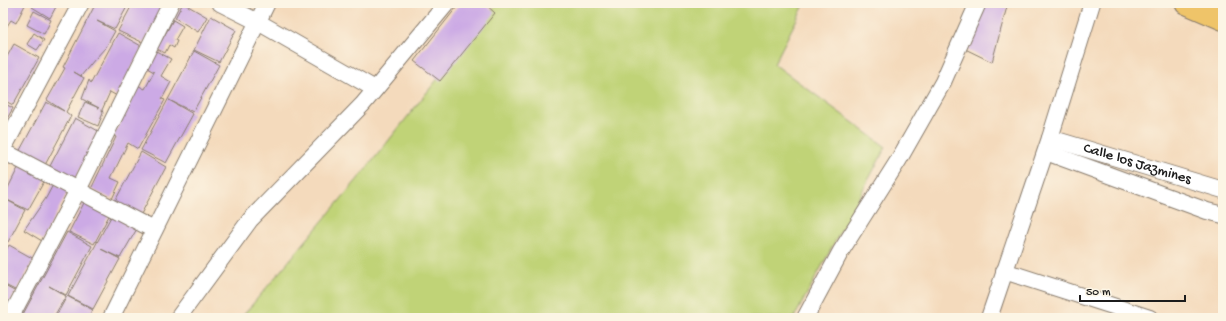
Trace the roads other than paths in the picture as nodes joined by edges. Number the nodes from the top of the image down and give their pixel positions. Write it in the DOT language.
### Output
graph roads {
  1 [pos="81,3"];
  2 [pos="171,3"];
  3 [pos="220,3"];
  4 [pos="267,3"];
  5 [pos="447,3"];
  6 [pos="978,3"];
  7 [pos="1092,3"];
  8 [pos="1186,3"];
  9 [pos="1223,19"];
  10 [pos="258,22"];
  11 [pos="375,89"];
  12 [pos="1048,145"];
  13 [pos="3,150"];
  14 [pos="78,190"];
  15 [pos="1223,190"];
  16 [pos="1223,215"];
  17 [pos="154,230"];
  18 [pos="1004,271"];
  19 [pos="10,318"];
  20 [pos="110,318"];
  21 [pos="178,318"];
  22 [pos="805,318"];
  23 [pos="989,318"];
  24 [pos="1150,318"];
  1 -- 13 [label="street"];
  2 -- 14 [label="street"];
  3 -- 10 [label="street"];
  4 -- 10 [label="street"];
  5 -- 11 [label="street"];
  6 -- 22 [label="street"];
  7 -- 12 [label="street"];
  8 -- 9 [label="main road"];
  10 -- 11 [label="street"];
  10 -- 17 [label="street"];
  11 -- 21 [label="street"];
  12 -- 15 [label="street, Calle los Jazmines"];
  12 -- 16 [label="street"];
  12 -- 18 [label="street"];
  13 -- 14 [label="street"];
  14 -- 17 [label="street"];
  14 -- 19 [label="street"];
  17 -- 20 [label="street"];
  18 -- 23 [label="street"];
  18 -- 24 [label="street"];
}
